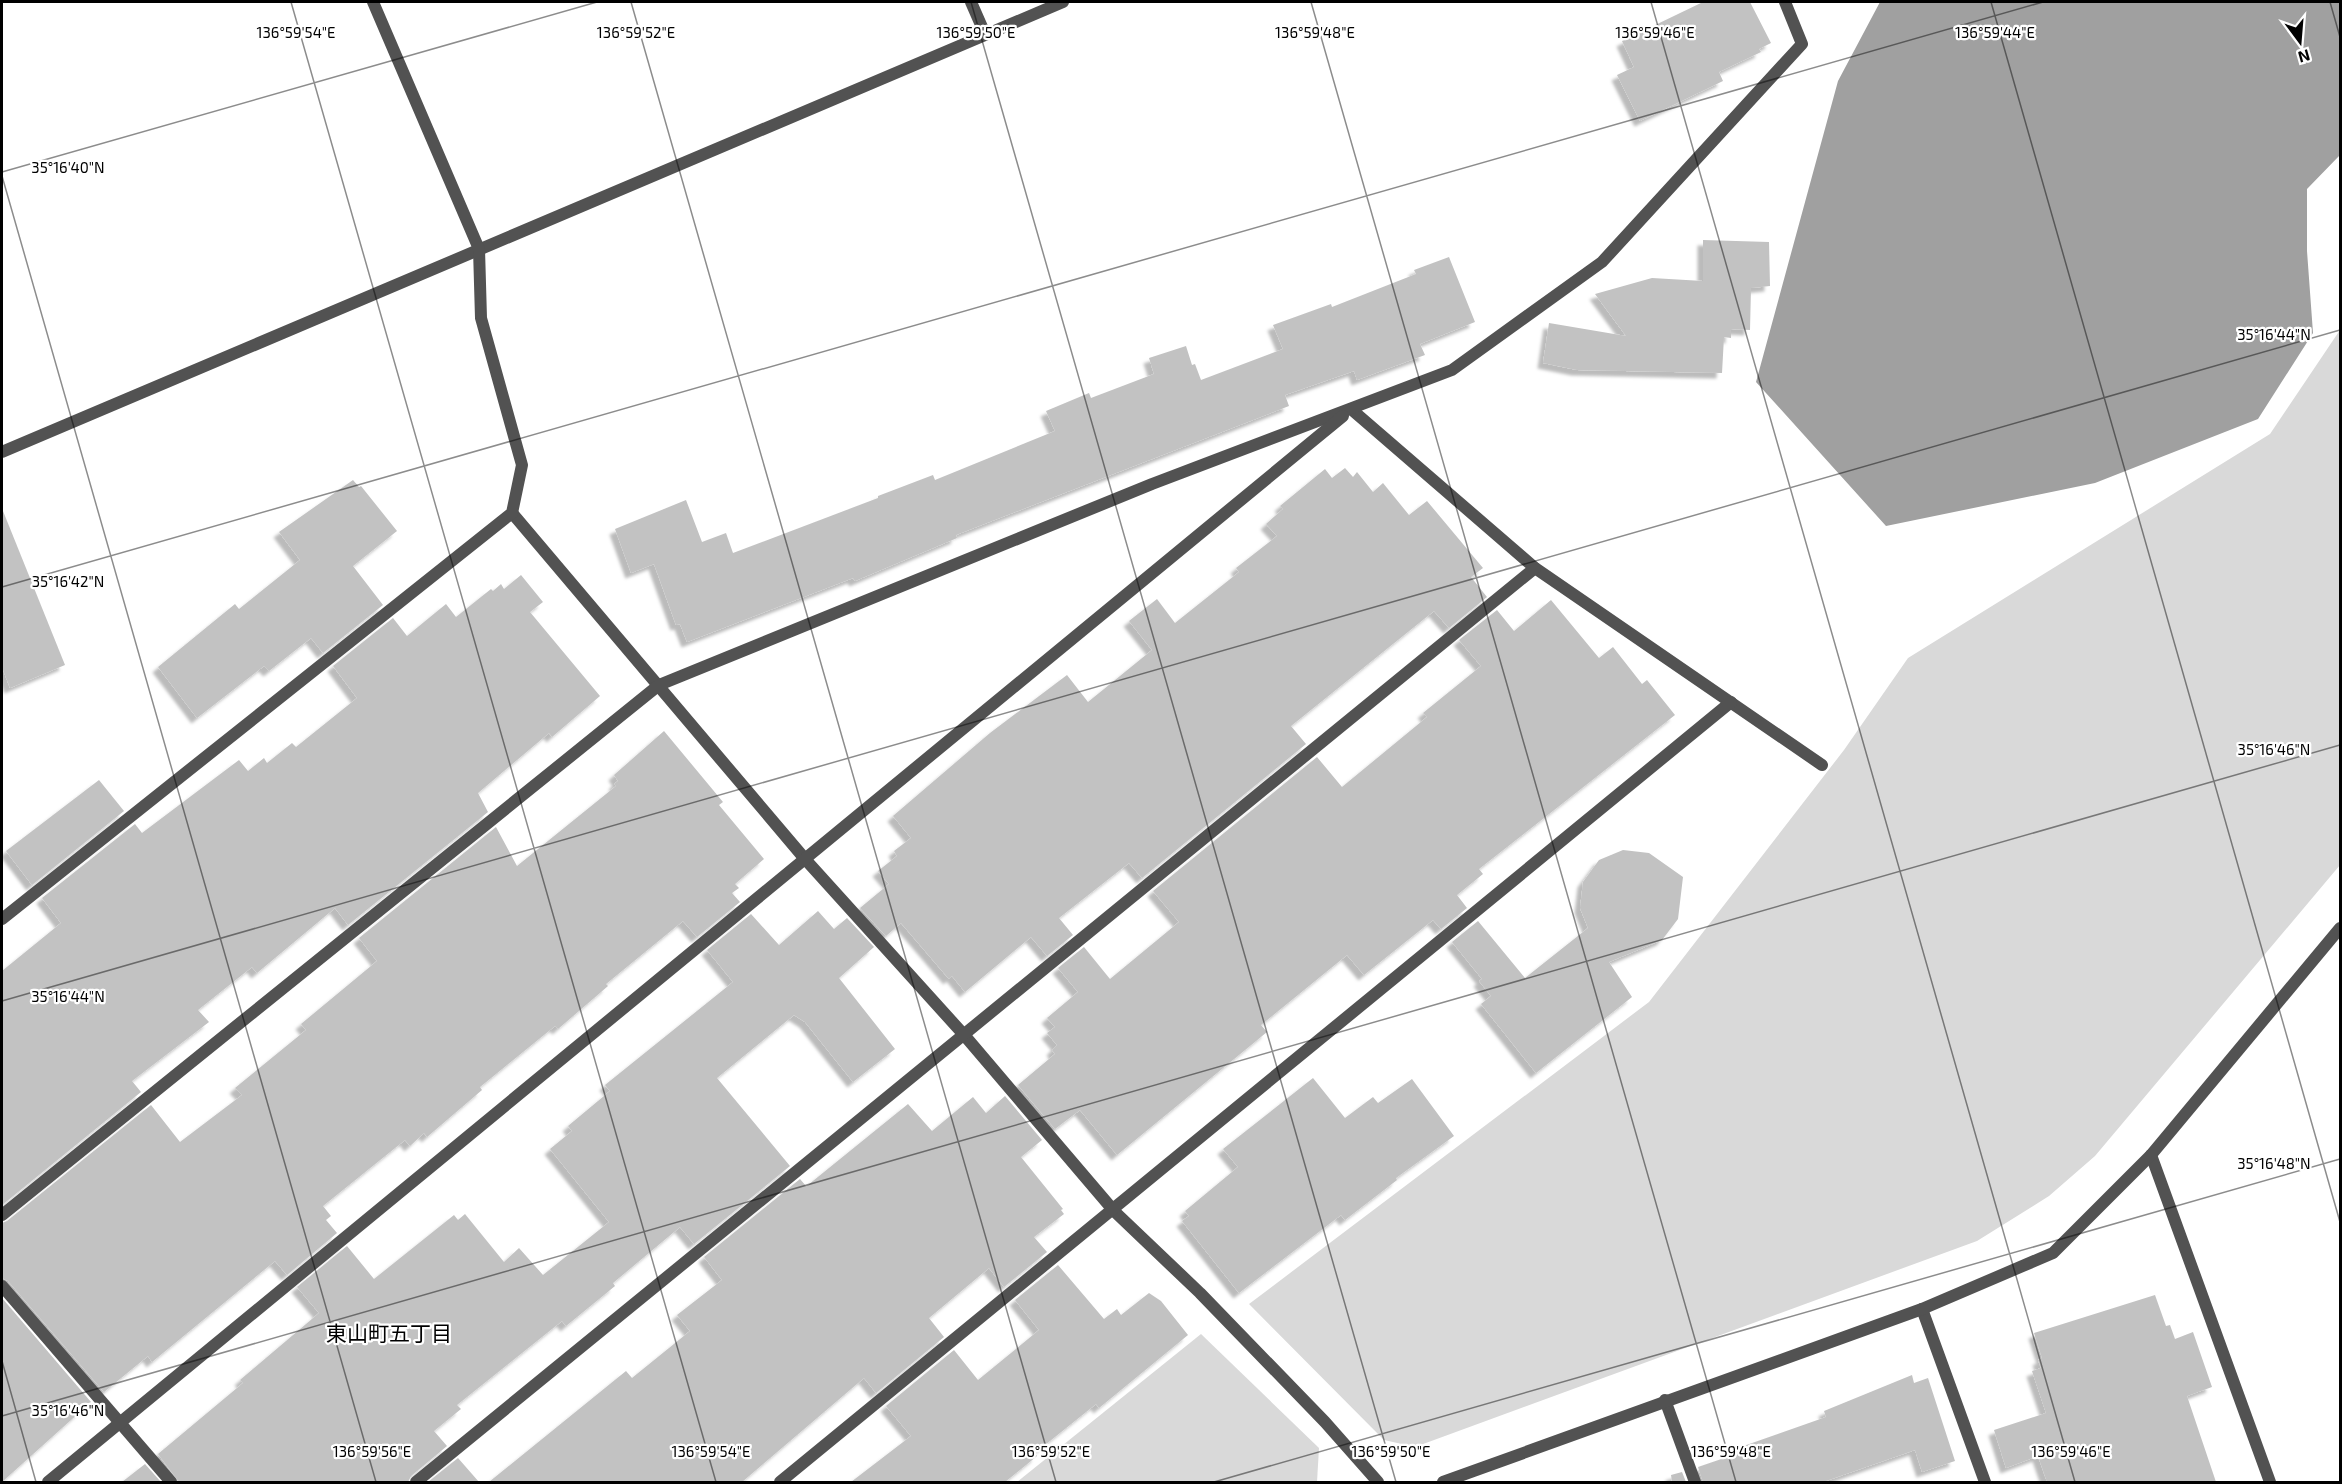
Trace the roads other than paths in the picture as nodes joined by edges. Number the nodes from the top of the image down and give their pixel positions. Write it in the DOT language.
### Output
graph roads {
  1 [pos="373,2"];
  2 [pos="971,2"];
  3 [pos="1063,2"];
  4 [pos="1785,2"];
  5 [pos="985,34"];
  6 [pos="479,249"];
  7 [pos="1351,409"];
  8 [pos="2,452"];
  9 [pos="512,513"];
  10 [pos="1535,568"];
  11 [pos="659,685"];
  12 [pos="1731,702"];
  13 [pos="1822,765"];
  14 [pos="805,859"];
  15 [pos="2,919"];
  16 [pos="2340,928"];
  17 [pos="965,1036"];
  18 [pos="2151,1155"];
  19 [pos="1113,1210"];
  20 [pos="2,1215"];
  21 [pos="2,1286"];
  22 [pos="1922,1309"];
  23 [pos="1665,1400"];
  24 [pos="118,1424"];
  25 [pos="48,1482"];
  26 [pos="171,1482"];
  27 [pos="416,1482"];
  28 [pos="780,1482"];
  29 [pos="1378,1482"];
  30 [pos="1443,1482"];
  31 [pos="1695,1482"];
  32 [pos="1985,1482"];
  33 [pos="2270,1482"];
  1 -- 6 [label="street"];
  2 -- 5 [label="street"];
  3 -- 5 [label="street"];
  4 -- 7 [label="street"];
  5 -- 6 [label="street"];
  6 -- 8 [label="street"];
  6 -- 9 [label="street"];
  7 -- 10 [label="street"];
  7 -- 11 [label="street"];
  7 -- 14 [label="street"];
  9 -- 11 [label="street"];
  9 -- 15 [label="street"];
  10 -- 12 [label="street"];
  10 -- 17 [label="street"];
  11 -- 14 [label="street"];
  11 -- 20 [label="street"];
  12 -- 13 [label="street"];
  12 -- 19 [label="street"];
  14 -- 17 [label="street"];
  14 -- 24 [label="street"];
  16 -- 18 [label="street"];
  17 -- 19 [label="street"];
  17 -- 27 [label="street"];
  18 -- 22 [label="street"];
  18 -- 33 [label="street"];
  19 -- 28 [label="street"];
  19 -- 29 [label="street"];
  21 -- 24 [label="street"];
  22 -- 23 [label="street"];
  22 -- 32 [label="street"];
  23 -- 30 [label="street"];
  23 -- 31 [label="street"];
  24 -- 25 [label="street"];
  24 -- 26 [label="street"];
}
